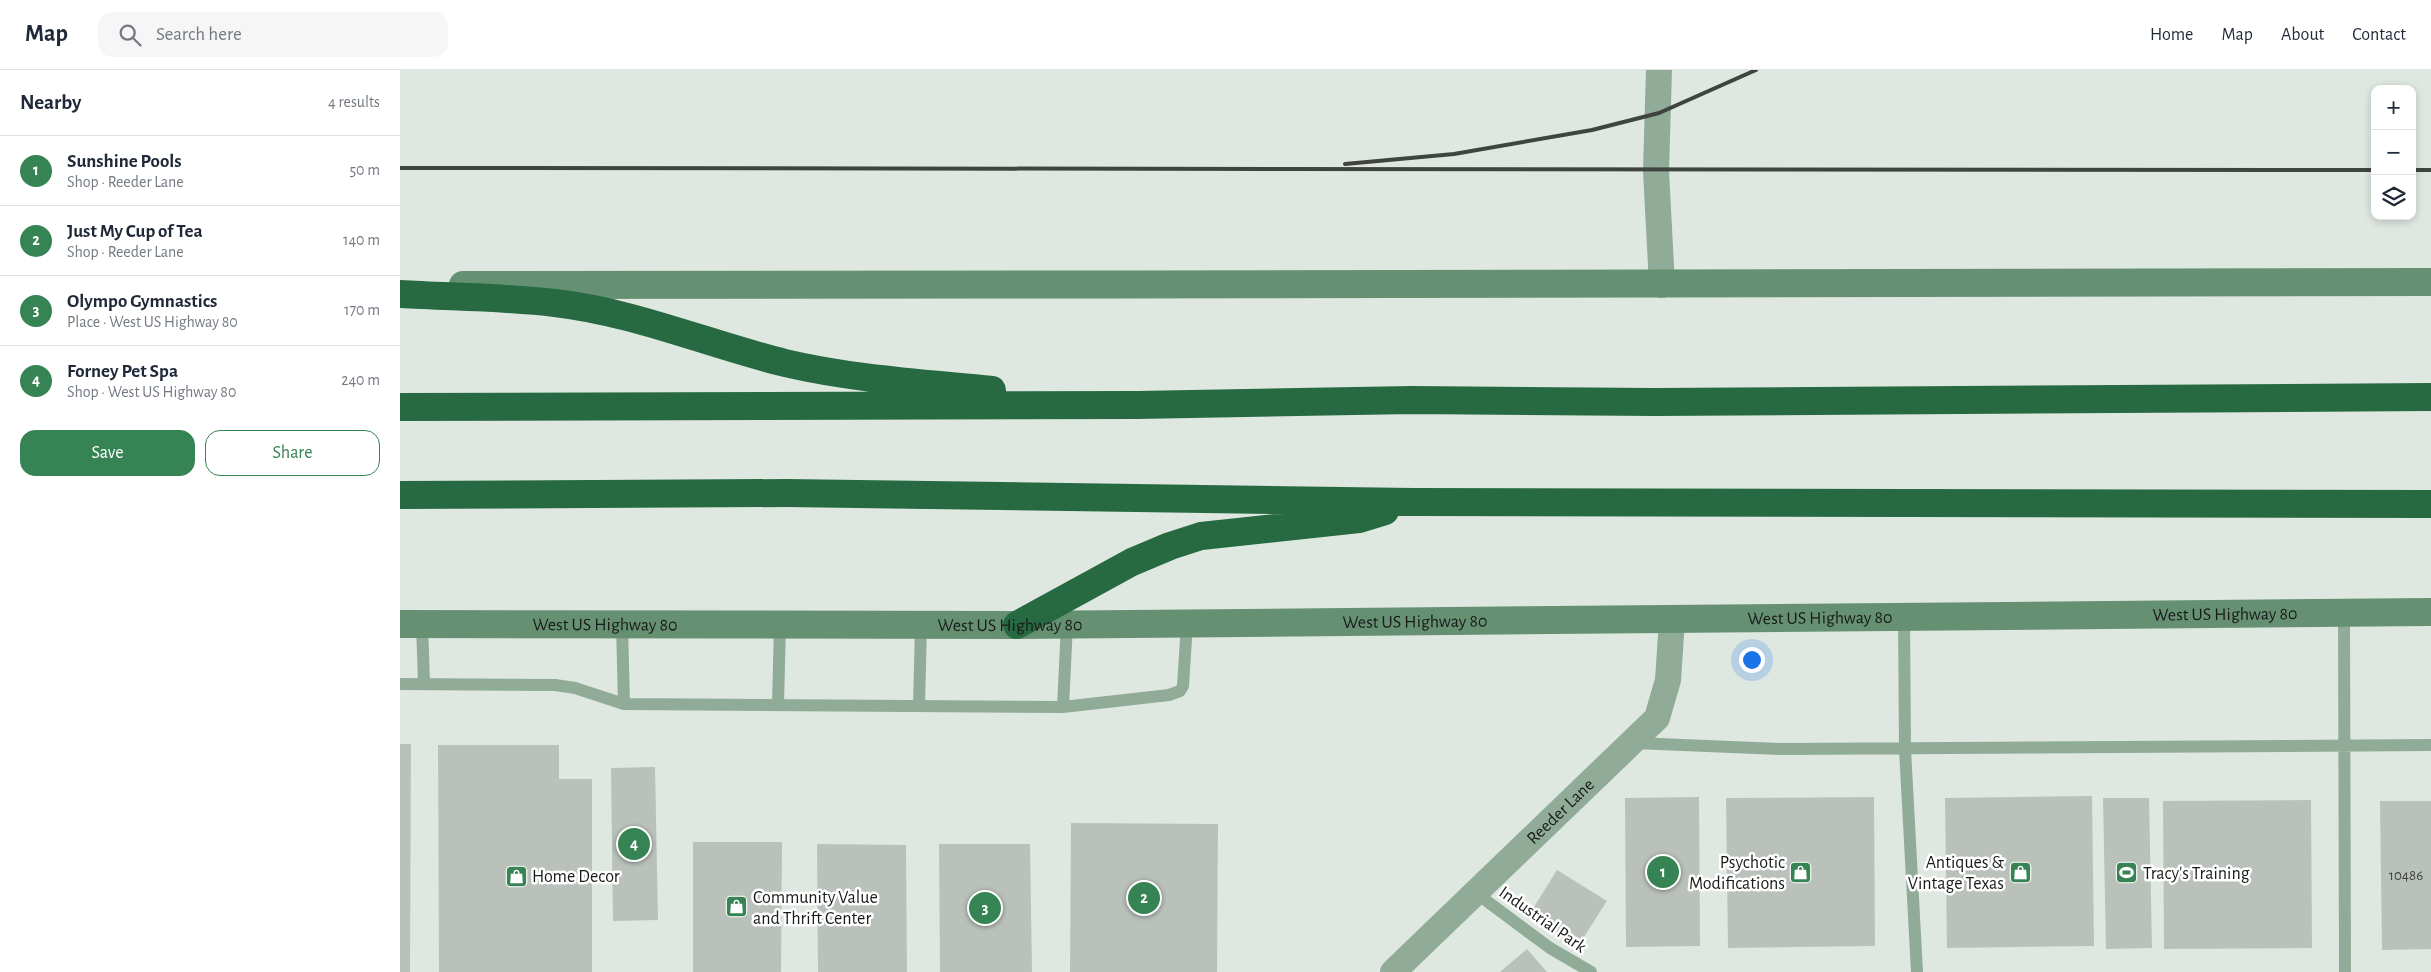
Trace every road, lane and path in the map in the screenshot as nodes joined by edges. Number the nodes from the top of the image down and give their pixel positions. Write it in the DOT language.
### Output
graph roads {
  1 [pos="1659,70"];
  2 [pos="2431,282"];
  3 [pos="400,285"];
  4 [pos="1662,285"];
  5 [pos="400,294"];
  6 [pos="2431,397"];
  7 [pos="1137,405"];
  8 [pos="400,407"];
  9 [pos="400,495"];
  10 [pos="1414,502"];
  11 [pos="2431,504"];
  12 [pos="2344,612"];
  13 [pos="2431,612"];
  14 [pos="1904,617"];
  15 [pos="1672,620"];
  16 [pos="1186,623"];
  17 [pos="411,624"];
  18 [pos="1066,624"];
  19 [pos="622,625"];
  20 [pos="921,625"];
  21 [pos="1017,625"];
  22 [pos="780,626"];
  23 [pos="424,683"];
  24 [pos="400,684"];
  25 [pos="624,704"];
  26 [pos="778,704"];
  27 [pos="918,706"];
  28 [pos="1063,707"];
  29 [pos="1631,742"];
  30 [pos="2431,745"];
  31 [pos="2343,746"];
  32 [pos="1905,749"];
  33 [pos="1476,893"];
  34 [pos="1393,972"];
  35 [pos="1591,972"];
  36 [pos="1916,972"];
  37 [pos="2345,972"];
  1 -- 4 [label="street"];
  2 -- 4 [label="main road"];
  3 -- 4 [label="main road"];
  5 -- 7 [label="highway"];
  6 -- 7 [label="highway"];
  7 -- 8 [label="highway"];
  9 -- 10 [label="highway"];
  10 -- 11 [label="highway"];
  10 -- 21 [label="highway"];
  12 -- 13 [label="main road, West US Highway 80"];
  12 -- 14 [label="main road, West US Highway 80"];
  12 -- 31 [label="lane"];
  14 -- 15 [label="main road, West US Highway 80"];
  14 -- 32 [label="lane"];
  15 -- 16 [label="main road, West US Highway 80"];
  15 -- 29 [label="street, Reeder Lane"];
  16 -- 18 [label="main road, West US Highway 80"];
  16 -- 28 [label="lane"];
  17 -- 19 [label="main road, West US Highway 80"];
  17 -- 23 [label="lane"];
  18 -- 21 [label="main road, West US Highway 80"];
  18 -- 28 [label="lane"];
  19 -- 22 [label="main road, West US Highway 80"];
  19 -- 25 [label="lane"];
  20 -- 21 [label="main road, West US Highway 80"];
  20 -- 22 [label="main road, West US Highway 80"];
  20 -- 27 [label="lane"];
  22 -- 26 [label="lane"];
  23 -- 24 [label="lane"];
  23 -- 25 [label="lane"];
  25 -- 26 [label="lane"];
  26 -- 27 [label="lane"];
  27 -- 28 [label="lane"];
  29 -- 32 [label="lane"];
  29 -- 33 [label="street, Reeder Lane"];
  30 -- 31 [label="lane"];
  31 -- 32 [label="lane"];
  31 -- 37 [label="lane"];
  32 -- 36 [label="lane"];
  33 -- 34 [label="street, Reeder Lane"];
  33 -- 35 [label="lane, Industrial Park"];
}
